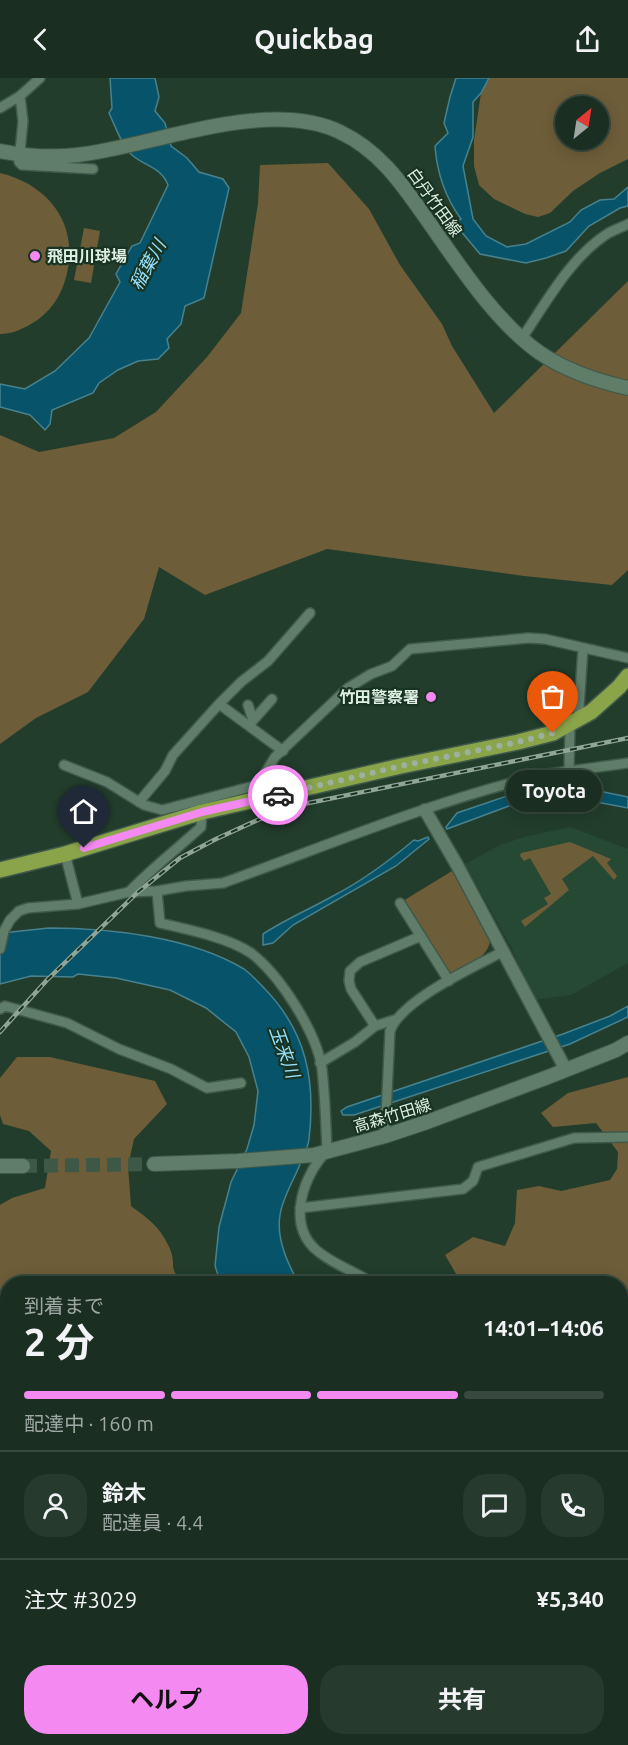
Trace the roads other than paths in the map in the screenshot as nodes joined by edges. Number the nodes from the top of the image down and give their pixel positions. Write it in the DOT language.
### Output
graph roads {
  1 [pos="40,78"];
  2 [pos="20,96"];
  3 [pos="0,108"];
  4 [pos="0,151"];
  5 [pos="20,155"];
  6 [pos="93,169"];
  7 [pos="628,224"];
  8 [pos="522,338"];
  9 [pos="628,388"];
  10 [pos="310,613"];
  11 [pos="583,649"];
  12 [pos="628,658"];
  13 [pos="628,676"];
  14 [pos="272,699"];
  15 [pos="219,704"];
  16 [pos="248,705"];
  17 [pos="251,722"];
  18 [pos="574,723"];
  19 [pos="283,751"];
  20 [pos="628,763"];
  21 [pos="64,765"];
  22 [pos="570,770"];
  23 [pos="139,802"];
  24 [pos="425,810"];
  25 [pos="202,812"];
  26 [pos="64,854"];
  27 [pos="0,870"];
  28 [pos="157,891"];
  29 [pos="129,892"];
  30 [pos="400,903"];
  31 [pos="78,904"];
  32 [pos="420,936"];
  33 [pos="0,949"];
  34 [pos="504,951"];
  35 [pos="448,981"];
  36 [pos="0,1009"];
  37 [pos="394,1020"];
  38 [pos="375,1026"];
  39 [pos="628,1043"];
  40 [pos="320,1063"];
  41 [pos="566,1070"];
  42 [pos="241,1083"];
  43 [pos="386,1129"];
  44 [pos="628,1137"];
  45 [pos="320,1153"];
  46 [pos="154,1164"];
  47 [pos="0,1166"];
  48 [pos="23,1166"];
  49 [pos="300,1208"];
  50 [pos="359,1276"];
  1 -- 2 [label="street"];
  2 -- 3 [label="street"];
  2 -- 5 [label="street"];
  4 -- 5 [label="main road"];
  5 -- 6 [label="street"];
  5 -- 8 [label="main road, 白丹竹田線"];
  7 -- 8 [label="street"];
  8 -- 9 [label="main road, 白丹竹田線"];
  10 -- 15 [label="street"];
  11 -- 12 [label="street"];
  11 -- 18 [label="street"];
  11 -- 19 [label="street"];
  13 -- 18 [label="highway"];
  14 -- 17 [label="street"];
  15 -- 17 [label="street"];
  15 -- 23 [label="street"];
  16 -- 17 [label="street"];
  17 -- 19 [label="street"];
  18 -- 22 [label="street"];
  18 -- 25 [label="highway"];
  19 -- 23 [label="street"];
  20 -- 22 [label="street"];
  21 -- 23 [label="street"];
  22 -- 24 [label="street"];
  24 -- 28 [label="street"];
  24 -- 34 [label="street"];
  25 -- 26 [label="highway"];
  25 -- 29 [label="street"];
  26 -- 27 [label="highway"];
  26 -- 31 [label="street"];
  28 -- 29 [label="street"];
  28 -- 40 [label="street"];
  29 -- 31 [label="street"];
  30 -- 32 [label="street"];
  31 -- 33 [label="street"];
  32 -- 35 [label="street"];
  32 -- 38 [label="street"];
  34 -- 35 [label="street"];
  34 -- 41 [label="street"];
  35 -- 37 [label="street"];
  36 -- 42 [label="street"];
  37 -- 38 [label="street"];
  37 -- 43 [label="street"];
  38 -- 40 [label="street"];
  39 -- 41 [label="main road, 高森竹田線"];
  40 -- 45 [label="street"];
  41 -- 43 [label="main road, 高森竹田線"];
  43 -- 45 [label="main road, 高森竹田線"];
  44 -- 49 [label="street"];
  45 -- 46 [label="main road, 高森竹田線"];
  45 -- 49 [label="street"];
  47 -- 48 [label="main road"];
  49 -- 50 [label="street"];
}
